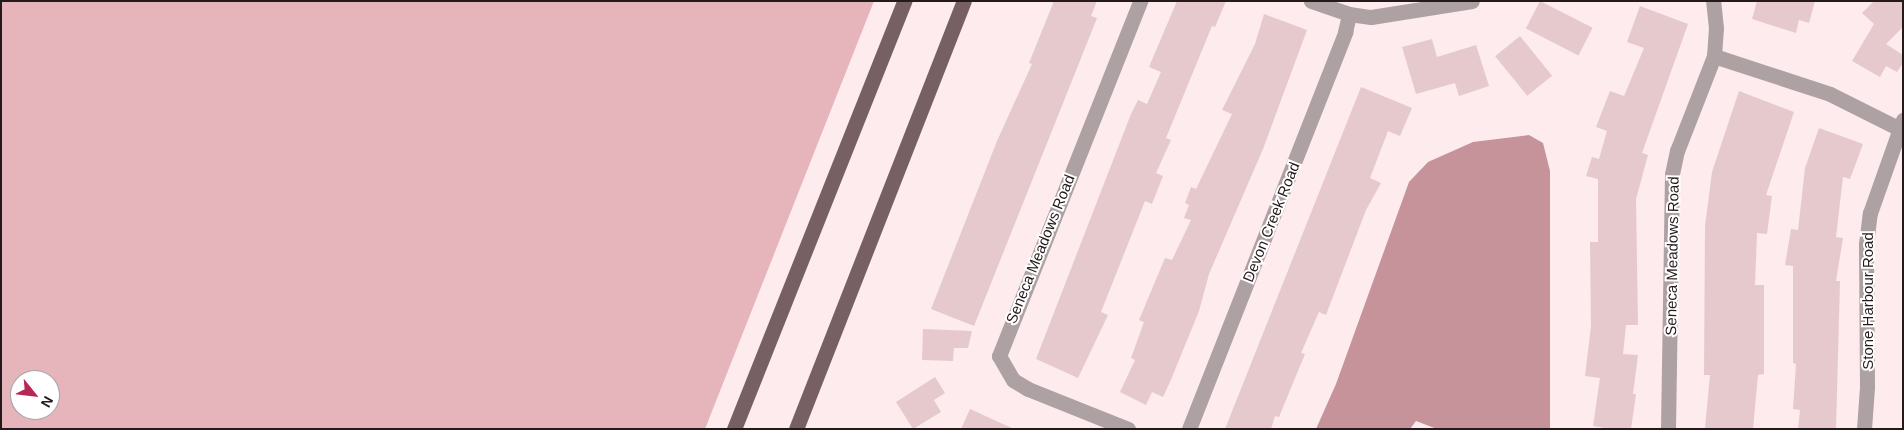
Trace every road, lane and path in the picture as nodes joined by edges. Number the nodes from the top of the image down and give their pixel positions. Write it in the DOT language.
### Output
graph roads {
  1 [pos="904,1"];
  2 [pos="964,1"];
  3 [pos="1140,1"];
  4 [pos="1311,1"];
  5 [pos="1472,1"];
  6 [pos="1713,1"];
  7 [pos="1349,14"];
  8 [pos="1714,56"];
  9 [pos="1900,124"];
  10 [pos="734,429"];
  11 [pos="796,429"];
  12 [pos="1128,429"];
  13 [pos="1189,429"];
  14 [pos="1668,429"];
  15 [pos="1864,429"];
  1 -- 10 [label="main road"];
  2 -- 11 [label="main road"];
  3 -- 12 [label="street, Seneca Meadows Road"];
  4 -- 7 [label="street"];
  5 -- 7 [label="street"];
  6 -- 8 [label="street, Seneca Meadows Road"];
  7 -- 13 [label="street, Devon Creek Road"];
  8 -- 9 [label="street"];
  8 -- 14 [label="street, Seneca Meadows Road"];
  9 -- 15 [label="street, Stone Harbour Road"];
}
